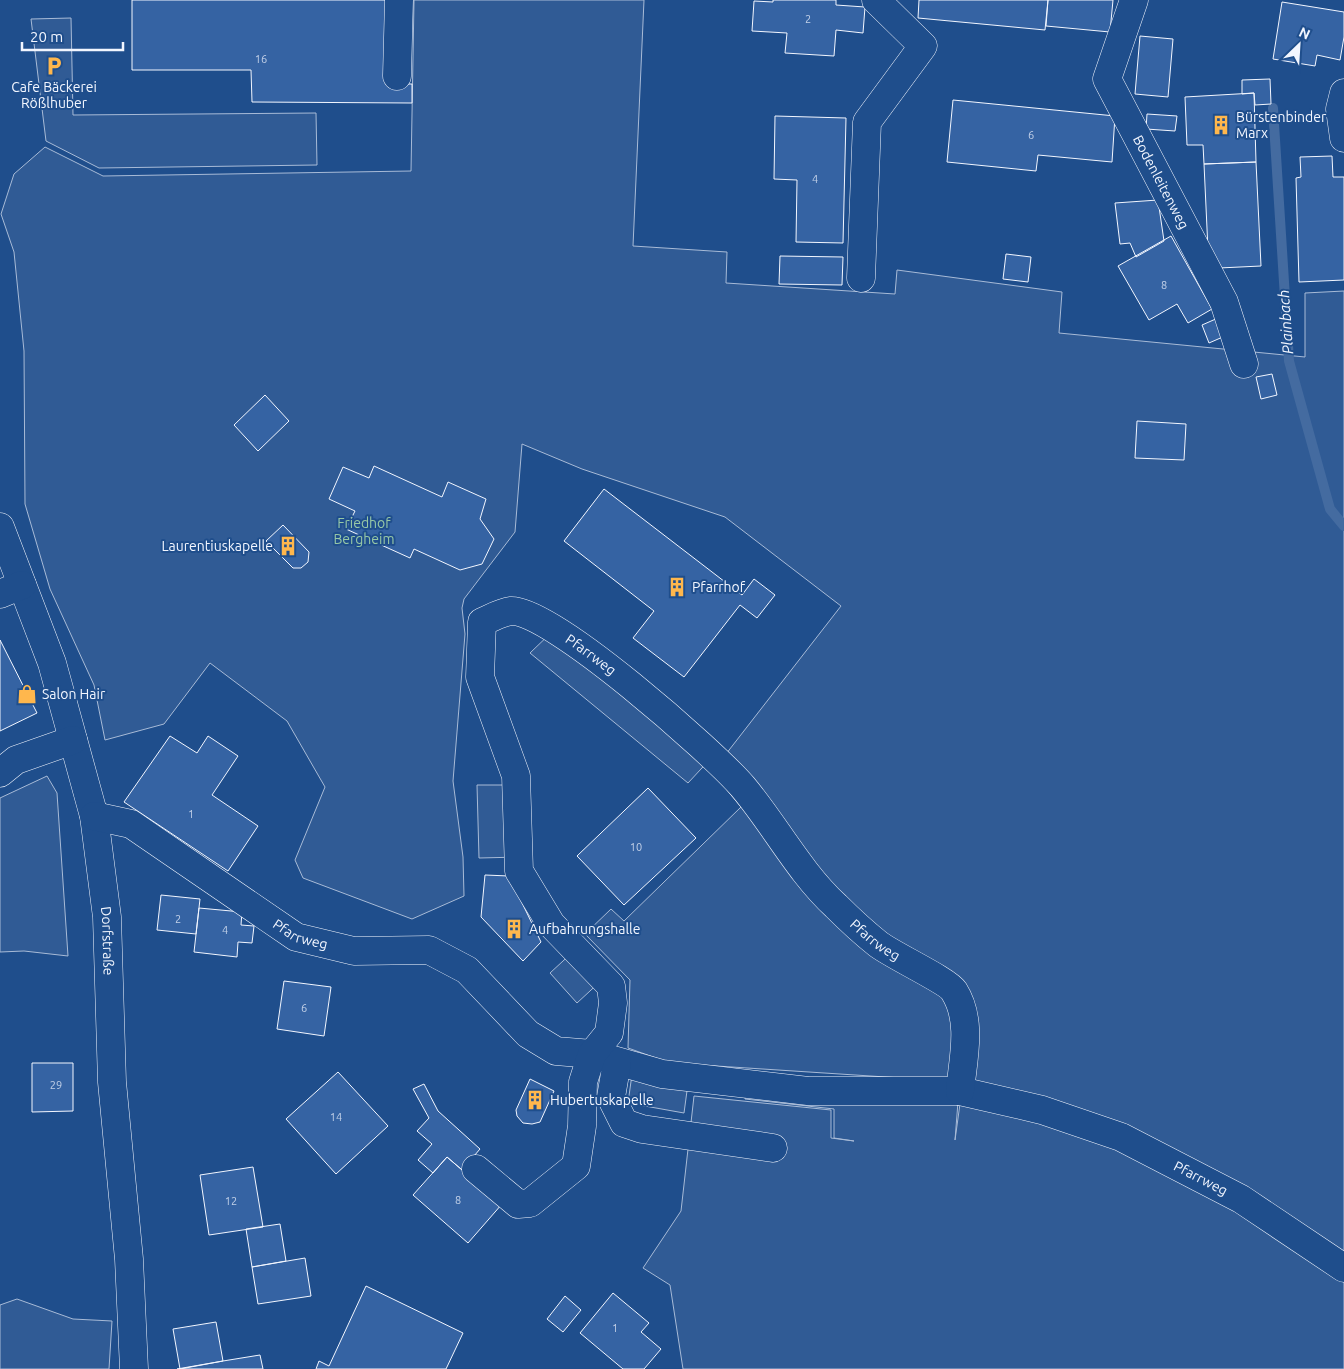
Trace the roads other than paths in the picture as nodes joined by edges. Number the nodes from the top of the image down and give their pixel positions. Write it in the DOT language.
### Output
graph roads {
  1 [pos="399,0"];
  2 [pos="876,0"];
  3 [pos="1134,0"];
  4 [pos="397,76"];
  5 [pos="1344,93"];
  6 [pos="1344,138"];
  7 [pos="861,278"];
  8 [pos="1244,364"];
  9 [pos="0,528"];
  10 [pos="11,590"];
  11 [pos="73,740"];
  12 [pos="0,774"];
  13 [pos="94,816"];
  14 [pos="605,1058"];
  15 [pos="960,1091"];
  16 [pos="773,1148"];
  17 [pos="476,1169"];
  18 [pos="1344,1268"];
  19 [pos="134,1369"];
  1 -- 4 [label="street"];
  2 -- 7 [label="street"];
  3 -- 8 [label="street, Bodenleitenweg"];
  5 -- 6 [label="street"];
  9 -- 10 [label="street, Dorfstraße"];
  10 -- 11 [label="street, Dorfstraße"];
  11 -- 12 [label="street"];
  11 -- 13 [label="street, Dorfstraße"];
  13 -- 14 [label="street, Pfarrweg"];
  13 -- 19 [label="street, Dorfstraße"];
  14 -- 15 [label="street, Pfarrweg"];
  14 -- 15 [label="street, Pfarrweg"];
  14 -- 16 [label="street"];
  14 -- 17 [label="street"];
  15 -- 18 [label="street, Pfarrweg"];
}
